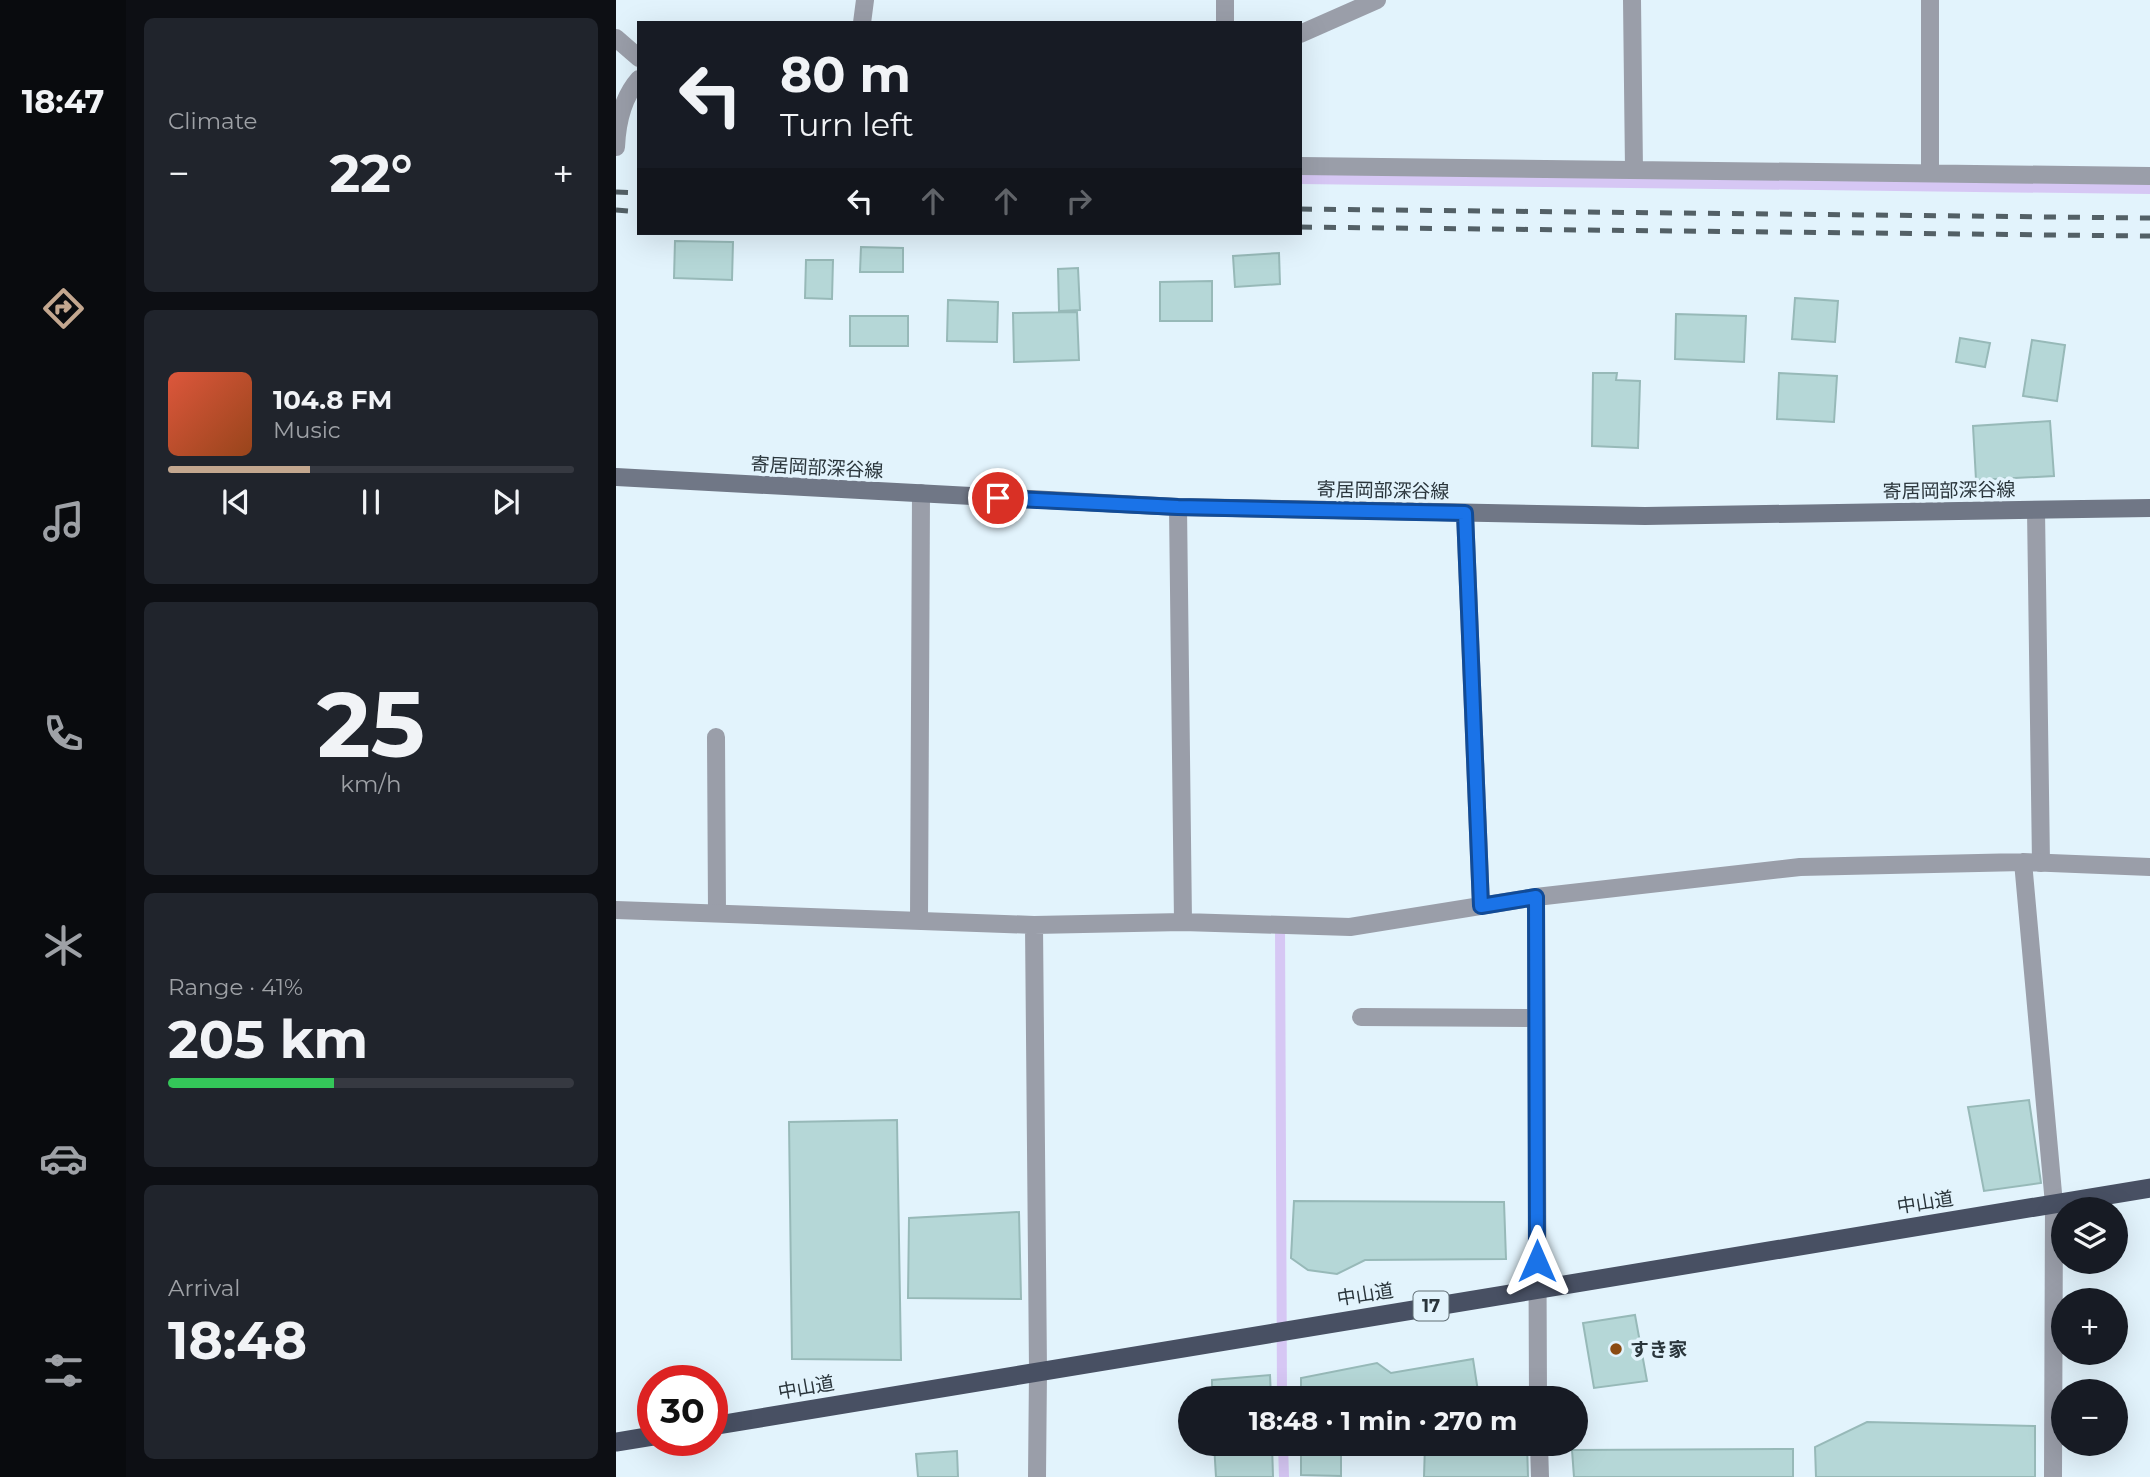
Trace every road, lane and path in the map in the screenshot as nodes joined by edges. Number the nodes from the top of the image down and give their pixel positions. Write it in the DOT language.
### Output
graph roads {
  1 [pos="865,0"];
  2 [pos="1225,0"];
  3 [pos="1377,0"];
  4 [pos="1632,0"];
  5 [pos="1930,0"];
  6 [pos="862,21"];
  7 [pos="1225,21"];
  8 [pos="1302,33"];
  9 [pos="616,38"];
  10 [pos="637,56"];
  11 [pos="637,83"];
  12 [pos="616,136"];
  13 [pos="616,147"];
  14 [pos="1302,166"];
  15 [pos="1634,170"];
  16 [pos="1930,173"];
  17 [pos="2150,176"];
  18 [pos="616,477"];
  19 [pos="920,493"];
  20 [pos="1178,507"];
  21 [pos="2150,508"];
  22 [pos="2036,510"];
  23 [pos="1465,513"];
  24 [pos="716,737"];
  25 [pos="2022,862"];
  26 [pos="2041,863"];
  27 [pos="2150,867"];
  28 [pos="1536,897"];
  29 [pos="1481,906"];
  30 [pos="616,909"];
  31 [pos="717,913"];
  32 [pos="919,921"];
  33 [pos="1183,922"];
  34 [pos="1034,925"];
  35 [pos="1361,1017"];
  36 [pos="1536,1018"];
  37 [pos="2150,1188"];
  38 [pos="2053,1197"];
  39 [pos="2096,1197"];
  40 [pos="2051,1204"];
  41 [pos="2054,1274"];
  42 [pos="1537,1289"];
  43 [pos="1038,1371"];
  44 [pos="1538,1386"];
  45 [pos="728,1423"];
  46 [pos="637,1439"];
  47 [pos="616,1442"];
  48 [pos="1539,1456"];
  49 [pos="1037,1477"];
  50 [pos="1539,1477"];
  51 [pos="2053,1477"];
  1 -- 6 [label="street"];
  2 -- 7 [label="street"];
  3 -- 8 [label="street"];
  4 -- 15 [label="street"];
  5 -- 16 [label="street"];
  9 -- 10 [label="street"];
  11 -- 12 [label="street"];
  12 -- 13 [label="street"];
  14 -- 15 [label="street"];
  15 -- 16 [label="street"];
  16 -- 17 [label="street"];
  18 -- 19 [label="main road, 寄居岡部深谷線"];
  19 -- 20 [label="main road, 寄居岡部深谷線"];
  19 -- 32 [label="street"];
  20 -- 23 [label="main road, 寄居岡部深谷線"];
  20 -- 33 [label="street"];
  21 -- 22 [label="main road, 寄居岡部深谷線"];
  22 -- 23 [label="main road, 寄居岡部深谷線"];
  22 -- 26 [label="street"];
  23 -- 29 [label="street"];
  24 -- 31 [label="street"];
  25 -- 26 [label="street"];
  25 -- 28 [label="street"];
  25 -- 38 [label="street"];
  26 -- 27 [label="street"];
  28 -- 29 [label="street"];
  28 -- 36 [label="street"];
  29 -- 33 [label="street"];
  30 -- 31 [label="street"];
  31 -- 32 [label="street"];
  32 -- 34 [label="street"];
  33 -- 34 [label="street"];
  34 -- 43 [label="street"];
  35 -- 36 [label="street"];
  36 -- 42 [label="street"];
  37 -- 39 [label="highway, 中山道 / 17"];
  40 -- 42 [label="highway, 中山道 / 17"];
  41 -- 51 [label="street"];
  42 -- 43 [label="highway, 中山道 / 17"];
  42 -- 44 [label="street"];
  43 -- 45 [label="highway, 中山道 / 17"];
  43 -- 49 [label="street"];
  46 -- 47 [label="highway"];
  48 -- 50 [label="street"];
}
